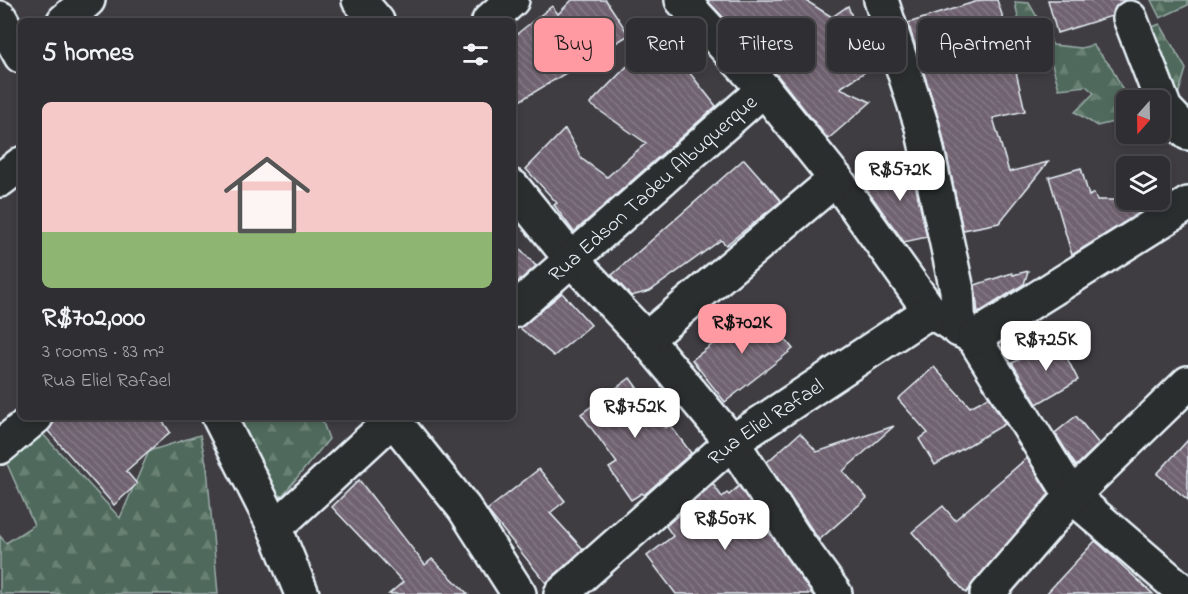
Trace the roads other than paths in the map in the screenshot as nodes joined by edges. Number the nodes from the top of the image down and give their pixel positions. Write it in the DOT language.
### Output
graph roads {
  1 [pos="88,0"];
  2 [pos="359,0"];
  3 [pos="512,0"];
  4 [pos="682,0"];
  5 [pos="881,0"];
  6 [pos="0,18"];
  7 [pos="67,18"];
  8 [pos="374,18"];
  9 [pos="492,18"];
  10 [pos="1130,18"];
  11 [pos="18,51"];
  12 [pos="764,89"];
  13 [pos="1188,133"];
  14 [pos="18,166"];
  15 [pos="836,179"];
  16 [pos="0,180"];
  17 [pos="516,191"];
  18 [pos="1188,204"];
  19 [pos="571,259"];
  20 [pos="516,308"];
  21 [pos="930,311"];
  22 [pos="966,334"];
  23 [pos="646,339"];
  24 [pos="1188,383"];
  25 [pos="32,420"];
  26 [pos="221,420"];
  27 [pos="391,420"];
  28 [pos="395,420"];
  29 [pos="732,442"];
  30 [pos="1,443"];
  31 [pos="1072,496"];
  32 [pos="275,528"];
  33 [pos="302,594"];
  34 [pos="519,594"];
  35 [pos="561,594"];
  36 [pos="834,594"];
  37 [pos="987,594"];
  38 [pos="1186,594"];
  1 -- 7 [label="street"];
  2 -- 8 [label="street"];
  3 -- 9 [label="street"];
  4 -- 12 [label="street"];
  5 -- 22 [label="street"];
  6 -- 11 [label="street"];
  10 -- 13 [label="street"];
  12 -- 15 [label="street"];
  12 -- 19 [label="street, Rua Edson Tadeu Albuquerque"];
  14 -- 16 [label="street"];
  15 -- 21 [label="street"];
  15 -- 23 [label="street"];
  17 -- 19 [label="street"];
  18 -- 22 [label="street"];
  19 -- 20 [label="street, Rua Edson Tadeu Albuquerque"];
  19 -- 23 [label="street"];
  21 -- 22 [label="street"];
  21 -- 29 [label="street, Rua Eliel Rafael"];
  22 -- 31 [label="street"];
  23 -- 29 [label="street"];
  24 -- 31 [label="street"];
  25 -- 30 [label="street"];
  26 -- 32 [label="street"];
  27 -- 32 [label="street"];
  28 -- 34 [label="street"];
  29 -- 35 [label="street, Rua Eliel Rafael"];
  29 -- 36 [label="street"];
  31 -- 37 [label="street"];
  31 -- 38 [label="street"];
  32 -- 33 [label="street"];
}
